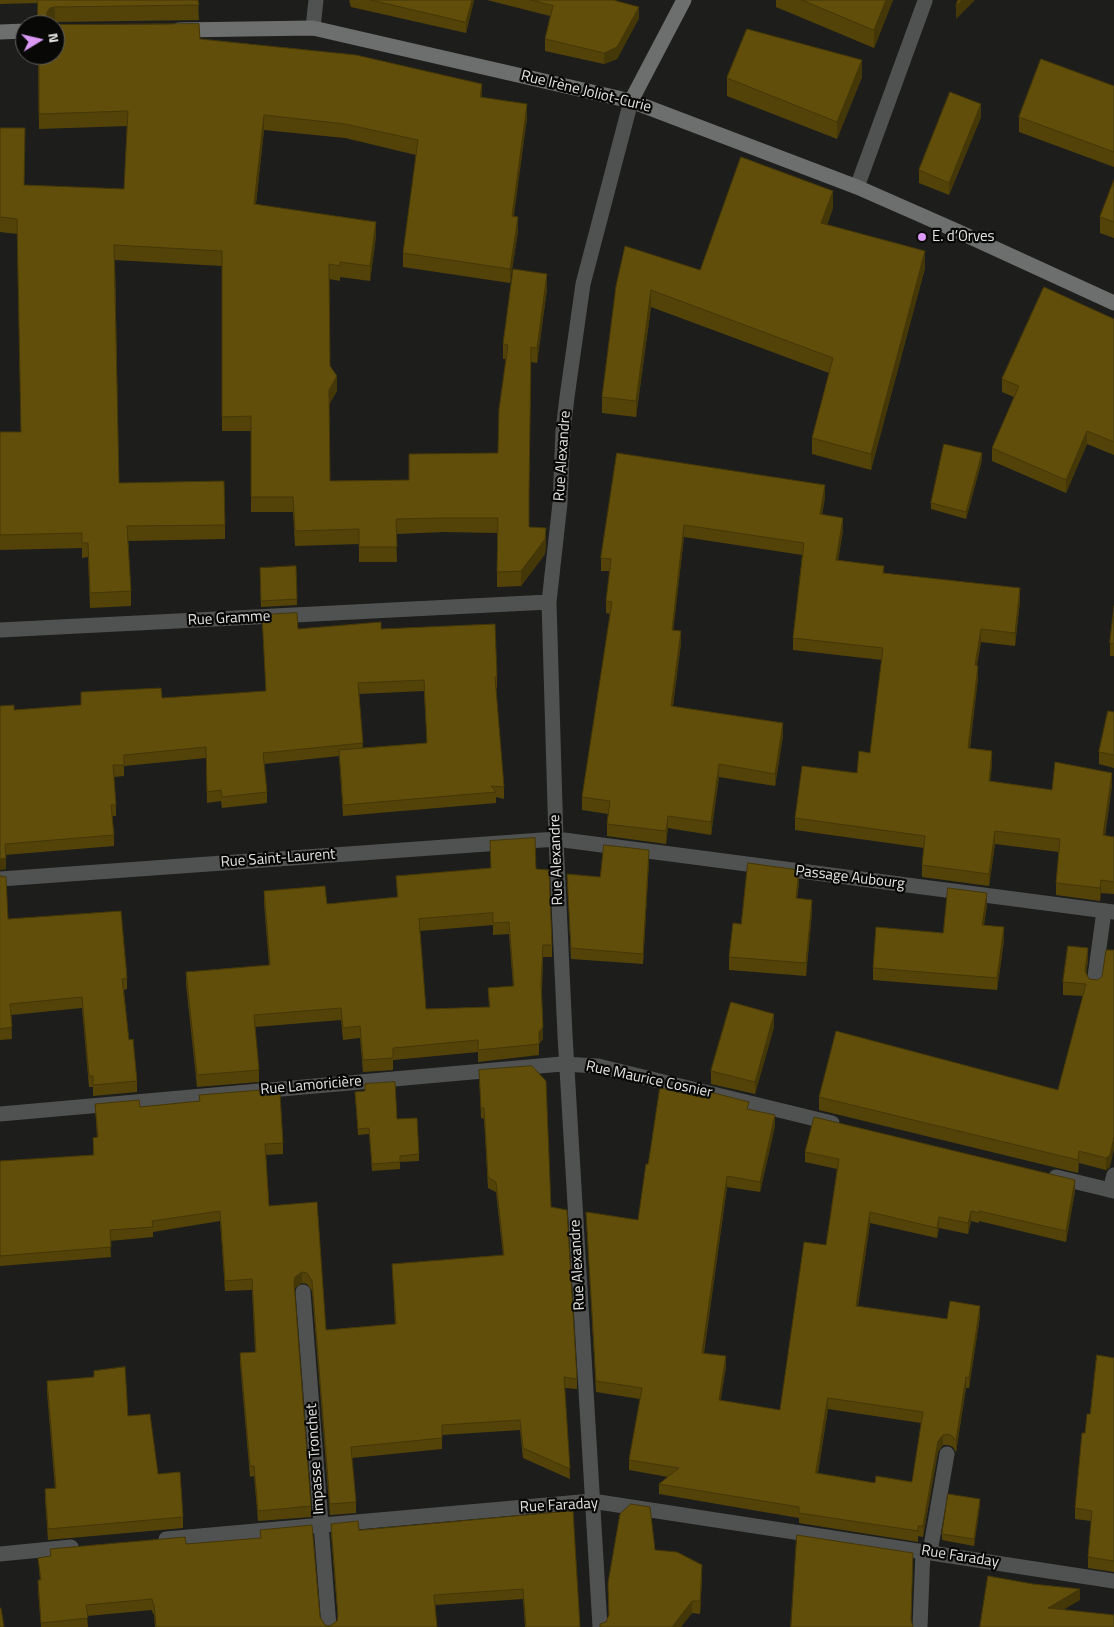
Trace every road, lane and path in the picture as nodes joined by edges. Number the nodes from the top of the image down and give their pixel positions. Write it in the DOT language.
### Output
graph roads {
  1 [pos="316,0"];
  2 [pos="684,0"];
  3 [pos="925,1"];
  4 [pos="313,28"];
  5 [pos="160,30"];
  6 [pos="0,32"];
  7 [pos="15,32"];
  8 [pos="631,101"];
  9 [pos="857,186"];
  10 [pos="1114,303"];
  11 [pos="549,602"];
  12 [pos="0,630"];
  13 [pos="556,839"];
  14 [pos="0,879"];
  15 [pos="1109,912"];
  16 [pos="1094,984"];
  17 [pos="564,1064"];
  18 [pos="0,1114"];
  19 [pos="849,1127"];
  20 [pos="1043,1174"];
  21 [pos="1113,1185"];
  22 [pos="303,1292"];
  23 [pos="947,1454"];
  24 [pos="592,1502"];
  25 [pos="321,1526"];
  26 [pos="156,1540"];
  27 [pos="88,1546"];
  28 [pos="927,1552"];
  29 [pos="0,1554"];
  30 [pos="1114,1581"];
  31 [pos="329,1627"];
  32 [pos="600,1627"];
  33 [pos="920,1627"];
  1 -- 4 [label="street"];
  2 -- 8 [label="street"];
  3 -- 9 [label="street"];
  4 -- 5 [label="street, Rue Irène Joliot-Curie"];
  4 -- 8 [label="street, Rue Irène Joliot-Curie"];
  6 -- 7 [label="street"];
  8 -- 9 [label="street, Rue Irène Joliot-Curie"];
  8 -- 11 [label="street, Rue Alexandre"];
  9 -- 10 [label="street, Rue Irène Joliot-Curie"];
  11 -- 12 [label="street, Rue Gramme"];
  11 -- 13 [label="street, Rue Alexandre"];
  13 -- 14 [label="street, Rue Saint-Laurent"];
  13 -- 15 [label="street, Passage Aubourg"];
  13 -- 17 [label="street, Rue Alexandre"];
  15 -- 16 [label="street"];
  17 -- 18 [label="street, Rue Lamoricière"];
  17 -- 19 [label="street, Rue Maurice Cosnier"];
  17 -- 24 [label="street, Rue Alexandre"];
  20 -- 21 [label="street"];
  22 -- 25 [label="street, Impasse Tronchet"];
  23 -- 28 [label="street"];
  24 -- 25 [label="street, Rue Faraday"];
  24 -- 28 [label="street, Rue Faraday"];
  24 -- 32 [label="street, Rue Alexandre"];
  25 -- 26 [label="street, Rue Faraday"];
  25 -- 31 [label="street, Impasse Tronchet"];
  27 -- 29 [label="street"];
  28 -- 30 [label="street, Rue Faraday"];
  28 -- 33 [label="street"];
}
